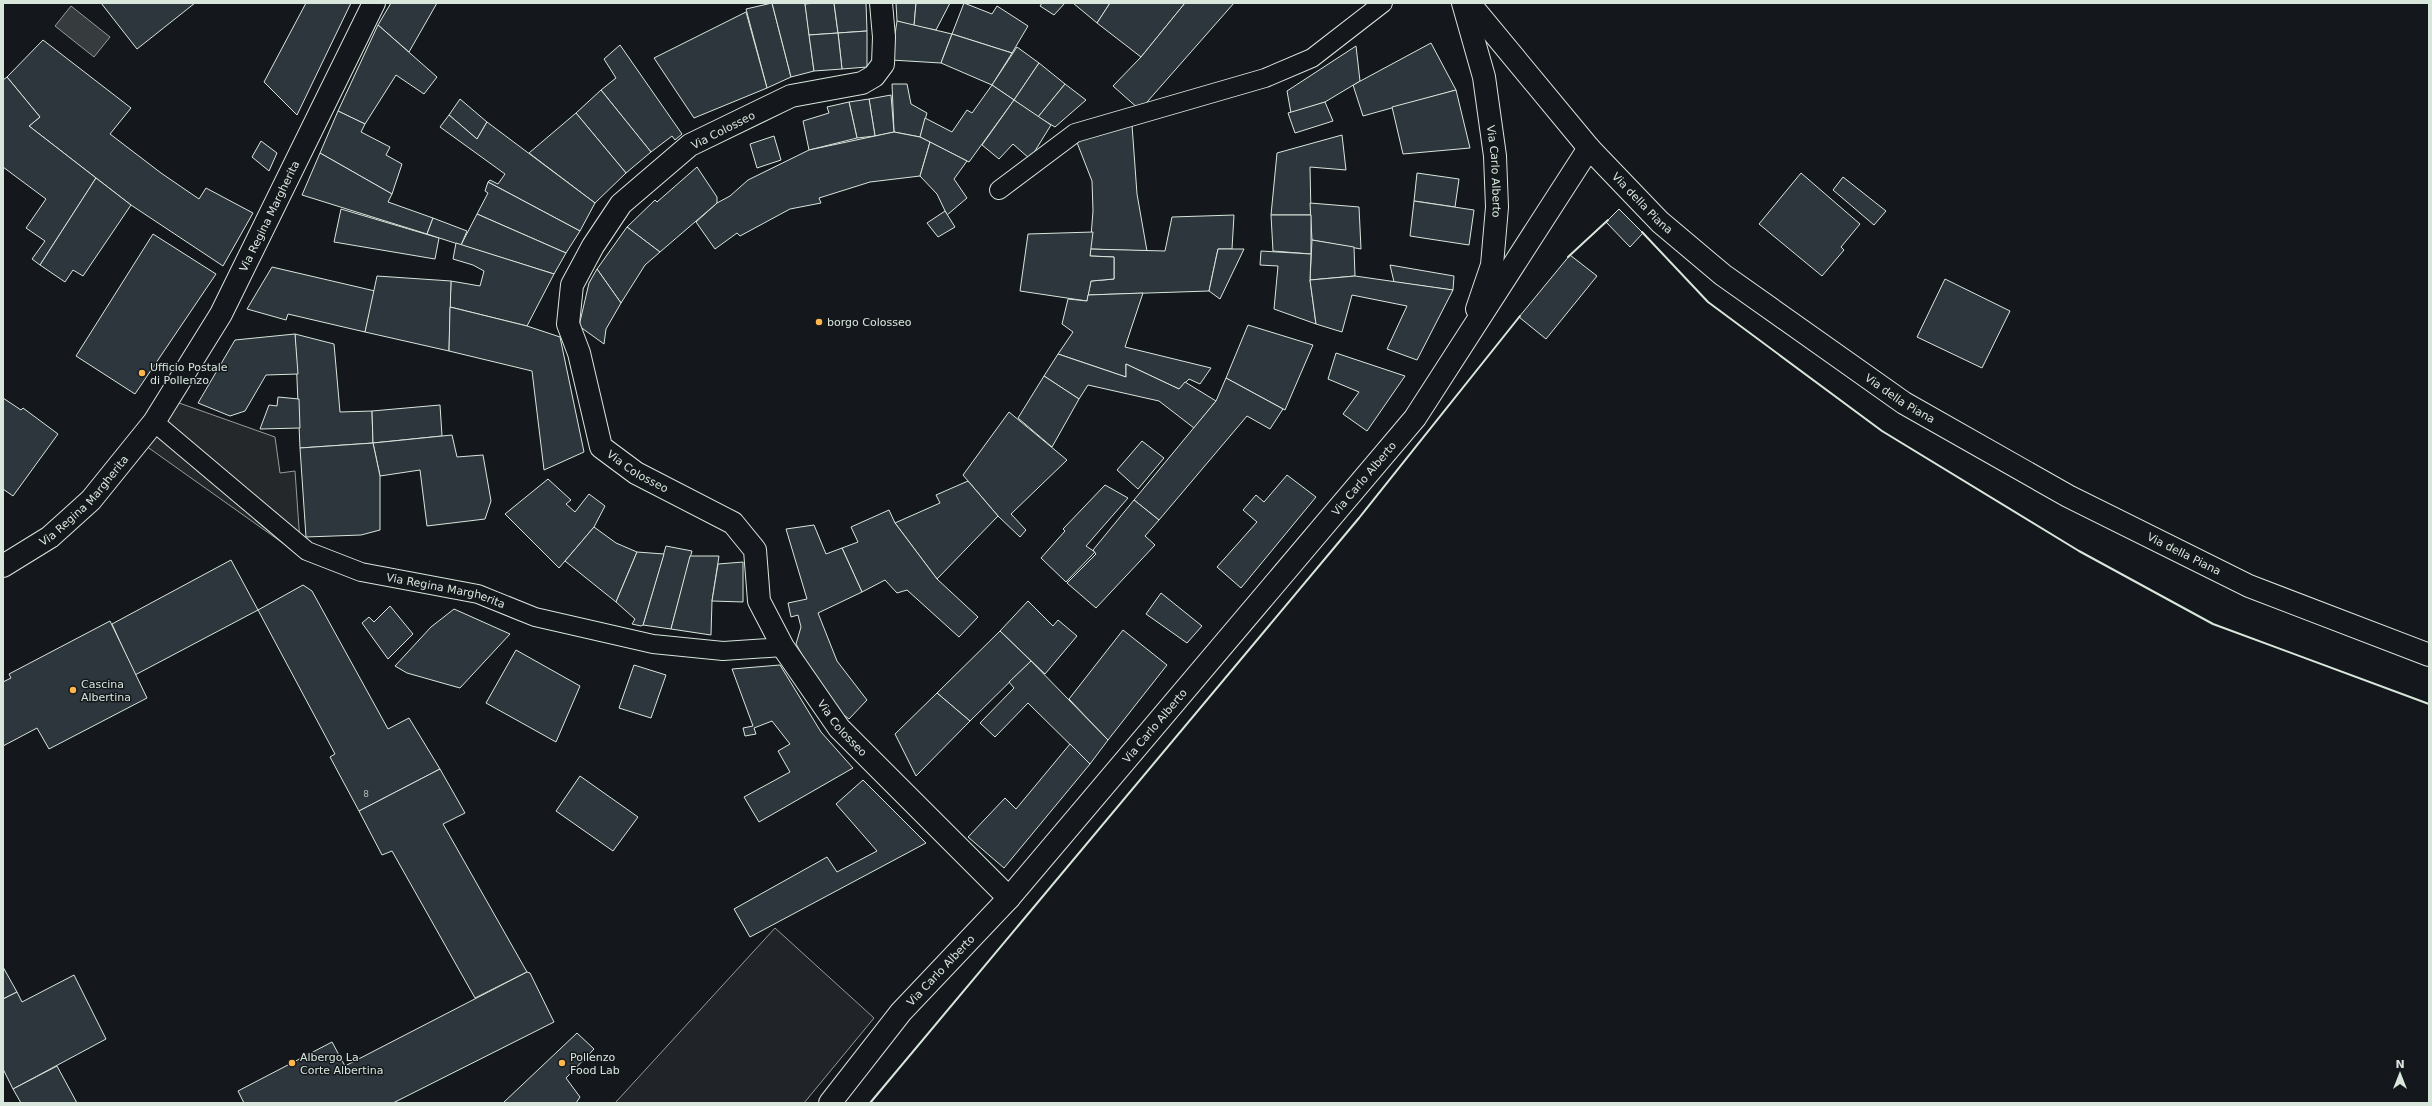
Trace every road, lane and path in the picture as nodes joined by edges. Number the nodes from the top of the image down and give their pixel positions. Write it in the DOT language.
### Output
graph roads {
  1 [pos="374,3"];
  2 [pos="881,3"];
  3 [pos="1383,3"];
  4 [pos="1463,3"];
  5 [pos="1469,3"];
  6 [pos="1589,148"];
  7 [pos="999,190"];
  8 [pos="1467,340"];
  9 [pos="154,422"];
  10 [pos="3,566"];
  11 [pos="783,647"];
  12 [pos="2429,655"];
  13 [pos="1008,898"];
  14 [pos="830,1103"];
  1 -- 9 [label="street, Via Regina Margherita"];
  2 -- 11 [label="street, Via Colosseo"];
  3 -- 7 [label="lane"];
  4 -- 8 [label="street, Via Carlo Alberto"];
  5 -- 6 [label="street, Via della Piana"];
  6 -- 8 [label="street, Via Carlo Alberto"];
  6 -- 12 [label="street, Via della Piana"];
  8 -- 13 [label="street, Via Carlo Alberto"];
  9 -- 10 [label="street, Via Regina Margherita"];
  9 -- 11 [label="lane, Via Regina Margherita"];
  11 -- 13 [label="street, Via Colosseo"];
  13 -- 14 [label="street, Via Carlo Alberto"];
}
